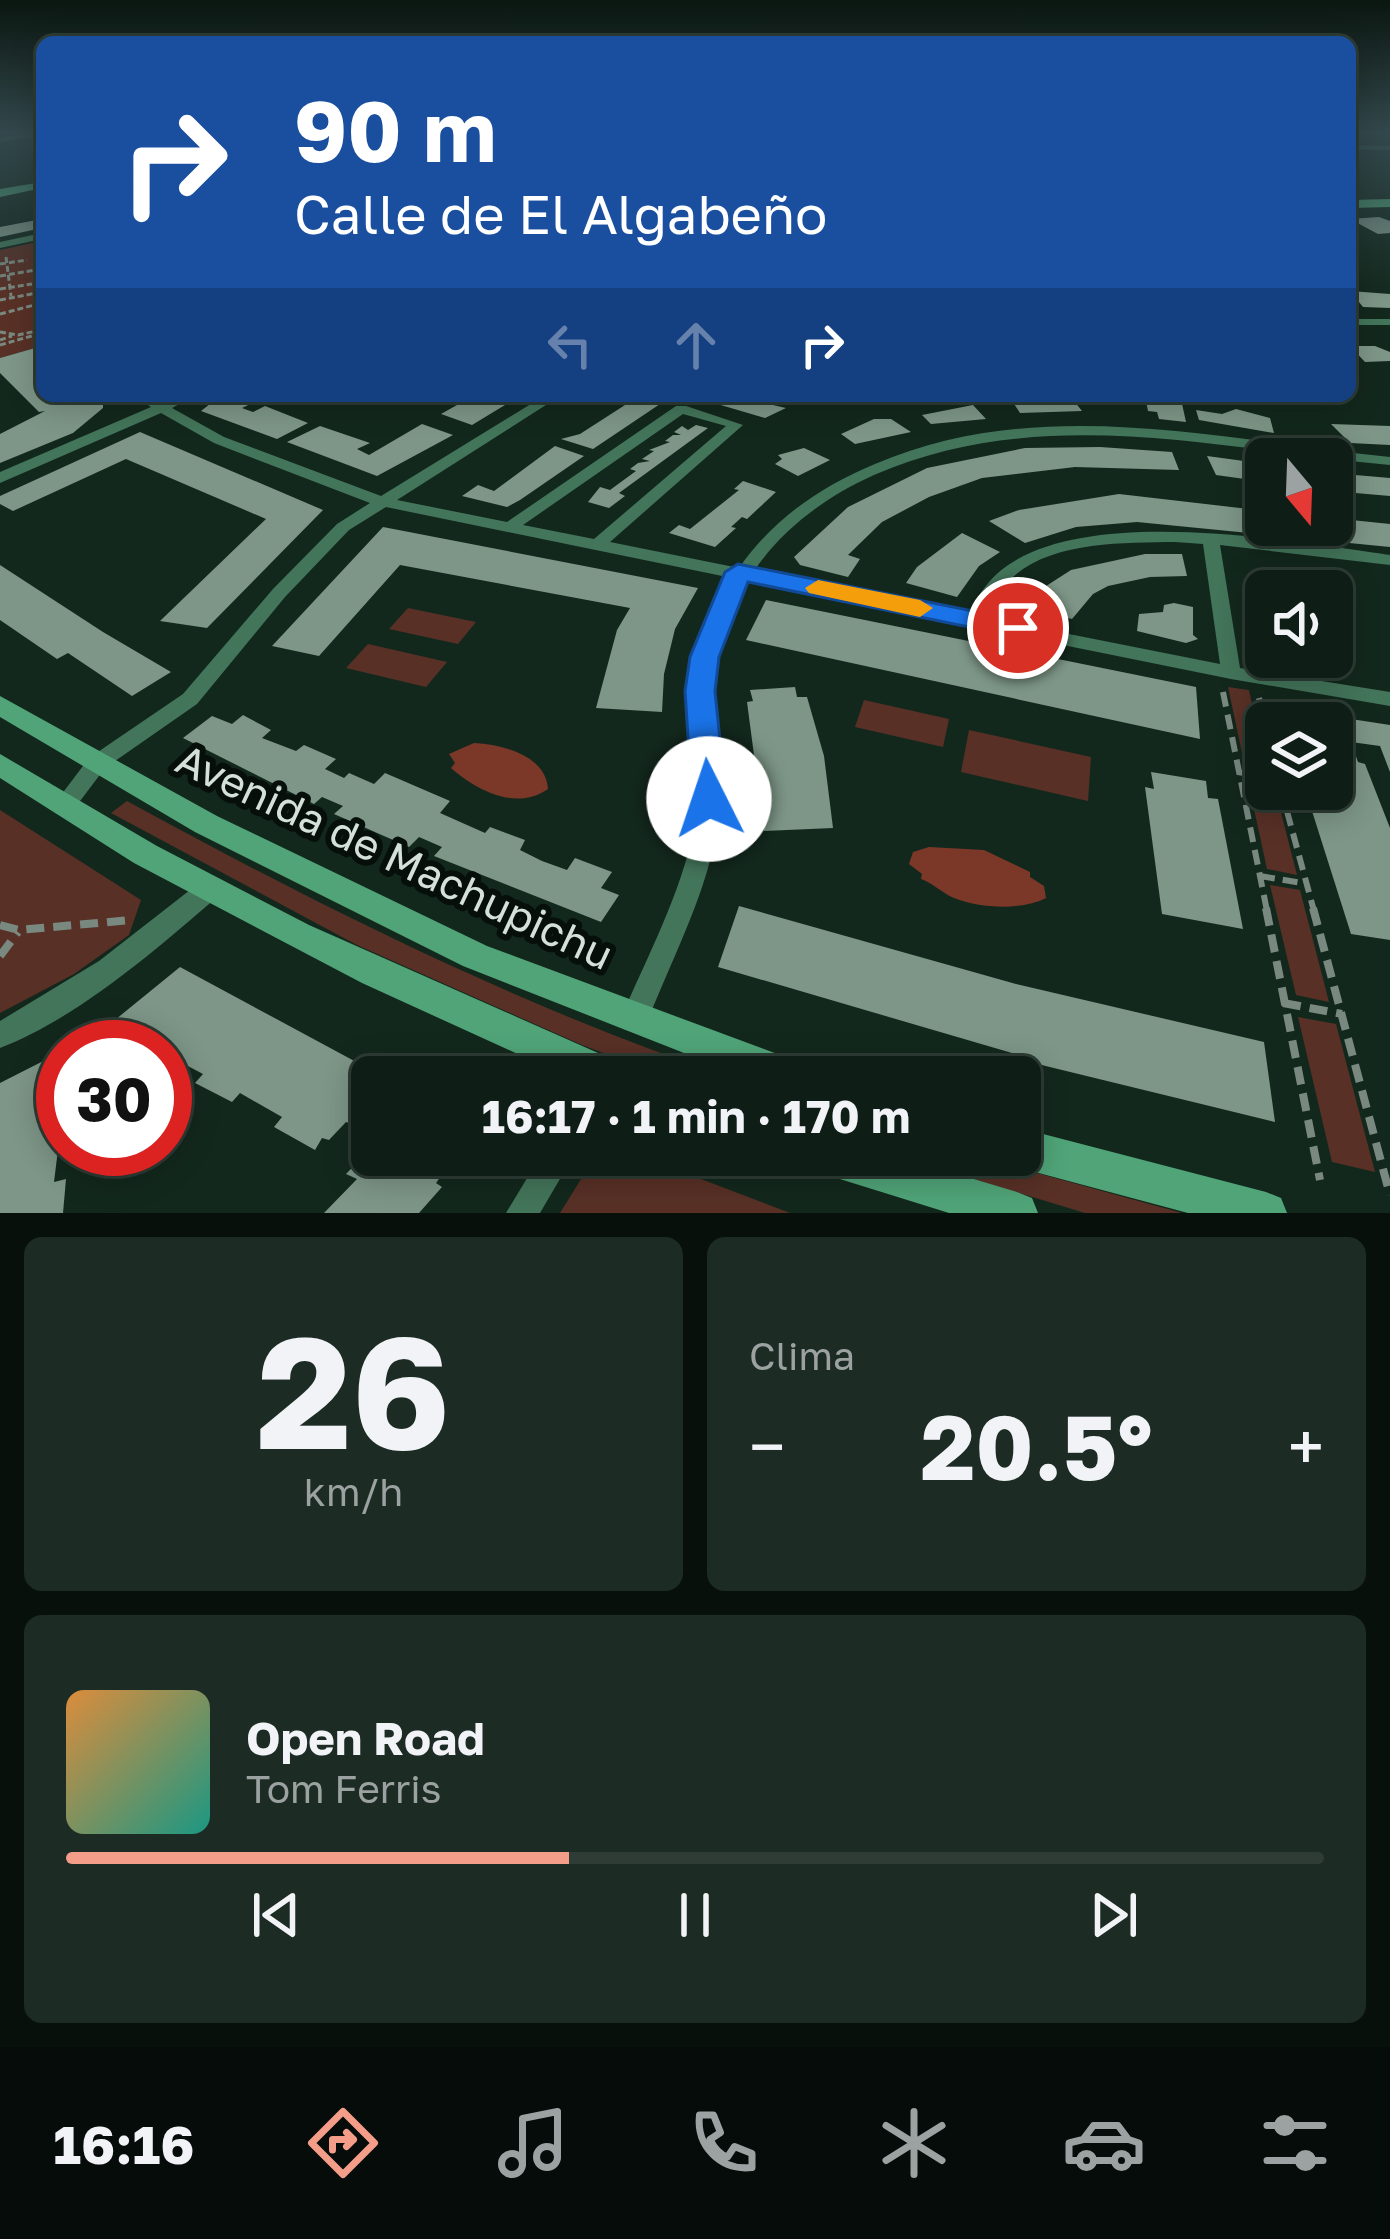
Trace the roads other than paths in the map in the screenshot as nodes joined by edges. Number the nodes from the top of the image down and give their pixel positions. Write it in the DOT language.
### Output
graph roads {
  1 [pos="30,188"];
  2 [pos="0,194"];
  3 [pos="1390,202"];
  4 [pos="1356,204"];
  5 [pos="36,237"];
  6 [pos="0,245"];
  7 [pos="1356,322"];
  8 [pos="1390,322"];
  9 [pos="149,402"];
  10 [pos="174,402"];
  11 [pos="543,402"];
  12 [pos="158,409"];
  13 [pos="1390,461"];
  14 [pos="0,478"];
  15 [pos="379,501"];
  16 [pos="507,530"];
  17 [pos="1211,539"];
  18 [pos="597,545"];
  19 [pos="1390,560"];
  20 [pos="738,572"];
  21 [pos="978,620"];
  22 [pos="1226,677"];
  23 [pos="1390,699"];
  24 [pos="0,705"];
  25 [pos="97,763"];
  26 [pos="0,764"];
  27 [pos="63,807"];
  28 [pos="208,890"];
  29 [pos="634,1020"];
  30 [pos="0,1035"];
  31 [pos="563,1056"];
  32 [pos="733,1056"];
  33 [pos="1041,1154"];
  34 [pos="546,1176"];
  35 [pos="896,1176"];
  36 [pos="522,1213"];
  37 [pos="1018,1213"];
  38 [pos="1266,1213"];
  1 -- 2 [label="street"];
  3 -- 4 [label="street"];
  5 -- 6 [label="street"];
  7 -- 8 [label="street"];
  9 -- 12 [label="street"];
  10 -- 12 [label="street"];
  11 -- 15 [label="street"];
  12 -- 14 [label="street"];
  12 -- 15 [label="street"];
  13 -- 20 [label="street"];
  15 -- 16 [label="street"];
  15 -- 25 [label="street"];
  16 -- 18 [label="street"];
  16 -- 18 [label="street"];
  17 -- 19 [label="street"];
  17 -- 21 [label="street"];
  17 -- 22 [label="street"];
  18 -- 20 [label="street"];
  20 -- 21 [label="street"];
  20 -- 29 [label="street"];
  21 -- 22 [label="street"];
  22 -- 23 [label="street"];
  24 -- 25 [label="street, Avenida de Machupichu"];
  25 -- 27 [label="street"];
  25 -- 29 [label="street, Avenida de Machupichu"];
  26 -- 27 [label="street"];
  27 -- 28 [label="street"];
  28 -- 30 [label="street"];
  28 -- 31 [label="street"];
  29 -- 32 [label="street, Avenida de Machupichu"];
  33 -- 38 [label="street"];
  34 -- 36 [label="street"];
  35 -- 37 [label="street"];
}
